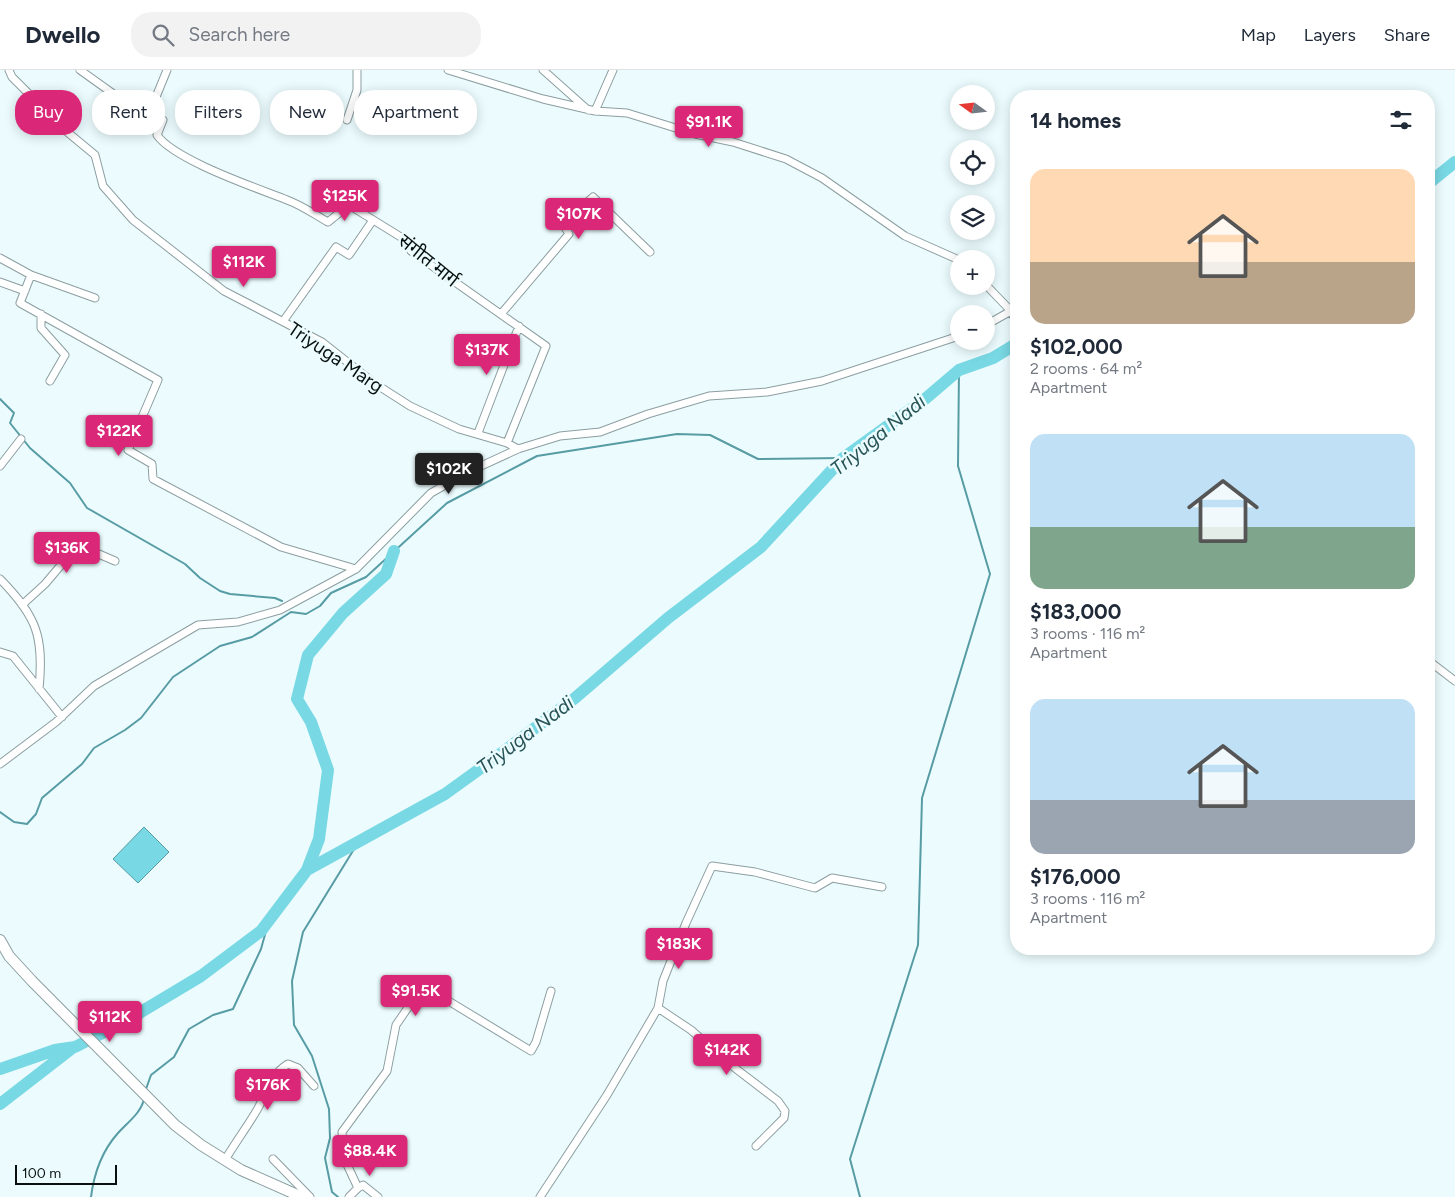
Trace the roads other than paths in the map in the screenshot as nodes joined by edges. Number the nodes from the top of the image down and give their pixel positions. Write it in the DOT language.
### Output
graph roads {
  1 [pos="8,70"];
  2 [pos="80,70"];
  3 [pos="167,70"];
  4 [pos="357,70"];
  5 [pos="448,70"];
  6 [pos="543,70"];
  7 [pos="613,70"];
  8 [pos="0,72"];
  9 [pos="108,90"];
  10 [pos="159,90"];
  11 [pos="592,111"];
  12 [pos="347,120"];
  13 [pos="157,135"];
  14 [pos="373,220"];
  15 [pos="650,252"];
  16 [pos="950,256"];
  17 [pos="0,258"];
  18 [pos="31,275"];
  19 [pos="0,282"];
  20 [pos="25,291"];
  21 [pos="995,295"];
  22 [pos="95,298"];
  23 [pos="1010,311"];
  24 [pos="40,314"];
  25 [pos="501,314"];
  26 [pos="284,320"];
  27 [pos="995,320"];
  28 [pos="519,326"];
  29 [pos="950,339"];
  30 [pos="50,381"];
  31 [pos="478,433"];
  32 [pos="21,439"];
  33 [pos="507,443"];
  34 [pos="518,449"];
  35 [pos="0,466"];
  36 [pos="115,561"];
  37 [pos="356,569"];
  38 [pos="0,579"];
  39 [pos="22,605"];
  40 [pos="0,652"];
  41 [pos="1435,665"];
  42 [pos="1455,681"];
  43 [pos="39,688"];
  44 [pos="62,717"];
  45 [pos="0,764"];
  46 [pos="882,887"];
  47 [pos="0,940"];
  48 [pos="551,991"];
  49 [pos="658,1008"];
  50 [pos="314,1086"];
  51 [pos="756,1146"];
  52 [pos="273,1159"];
  53 [pos="225,1160"];
  54 [pos="358,1188"];
  55 [pos="302,1197"];
  56 [pos="310,1197"];
  57 [pos="349,1197"];
  58 [pos="378,1197"];
  59 [pos="540,1197"];
  1 -- 8 [label="street"];
  1 -- 26 [label="street, Triyuga Marg"];
  2 -- 9 [label="street, संगीत मार्ग"];
  3 -- 10 [label="street"];
  4 -- 12 [label="street"];
  5 -- 11 [label="street"];
  6 -- 11 [label="street"];
  7 -- 11 [label="street"];
  11 -- 16 [label="street"];
  13 -- 14 [label="street, संगीत मार्ग"];
  14 -- 25 [label="street, संगीत मार्ग"];
  14 -- 26 [label="street"];
  15 -- 25 [label="street"];
  17 -- 18 [label="street"];
  18 -- 20 [label="street"];
  18 -- 22 [label="street"];
  19 -- 20 [label="street"];
  20 -- 24 [label="street"];
  21 -- 23 [label="street"];
  23 -- 27 [label="street"];
  24 -- 30 [label="street"];
  24 -- 37 [label="street"];
  25 -- 28 [label="street, संगीत मार्ग"];
  26 -- 31 [label="street, Triyuga Marg"];
  28 -- 31 [label="street"];
  28 -- 33 [label="street, संगीत मार्ग"];
  29 -- 34 [label="street"];
  31 -- 33 [label="street, Triyuga Marg"];
  32 -- 35 [label="street"];
  33 -- 34 [label="street, Triyuga Marg"];
  34 -- 37 [label="street"];
  36 -- 39 [label="street"];
  37 -- 44 [label="street"];
  38 -- 39 [label="street"];
  39 -- 43 [label="street"];
  40 -- 43 [label="street"];
  41 -- 42 [label="street"];
  43 -- 44 [label="street"];
  44 -- 45 [label="street"];
  46 -- 49 [label="street"];
  47 -- 53 [label="main road"];
  48 -- 54 [label="street"];
  49 -- 51 [label="street"];
  49 -- 59 [label="street"];
  50 -- 53 [label="street"];
  52 -- 56 [label="street"];
  53 -- 55 [label="main road"];
  54 -- 57 [label="street"];
  54 -- 58 [label="street"];
}
